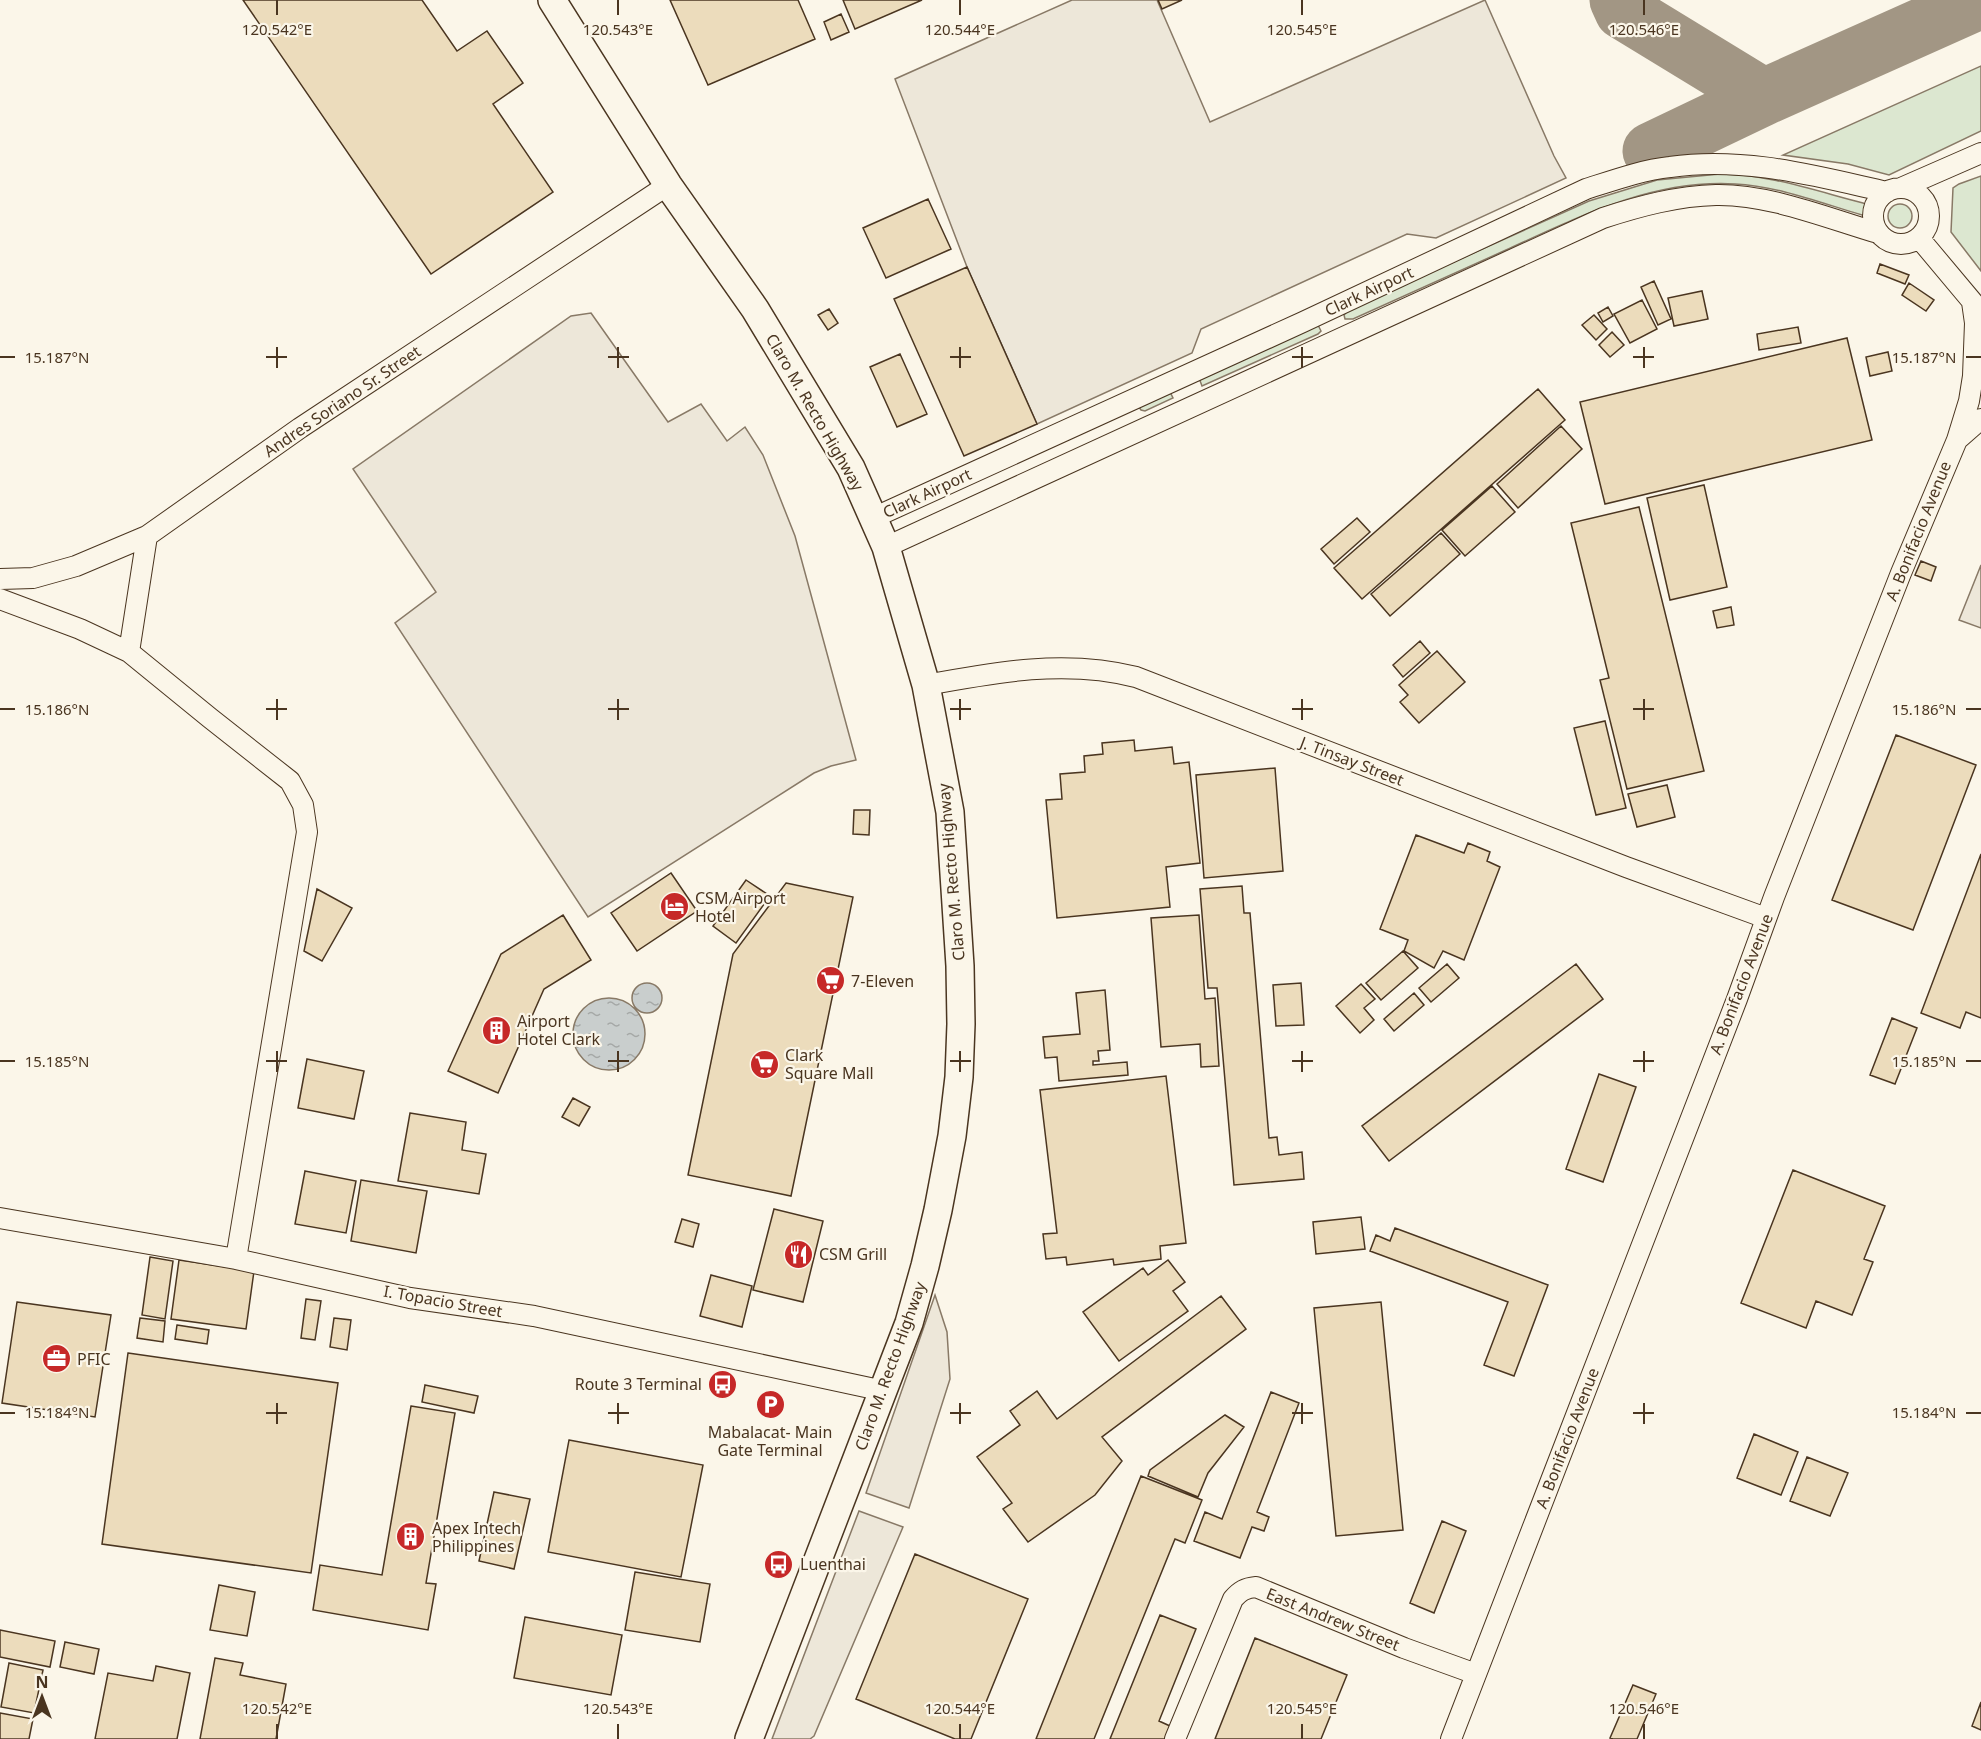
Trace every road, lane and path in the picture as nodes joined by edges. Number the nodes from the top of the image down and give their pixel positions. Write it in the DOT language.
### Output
graph roads {
  1 [pos="552,0"];
  2 [pos="1981,153"];
  3 [pos="668,185"];
  4 [pos="1894,190"];
  5 [pos="1878,233"];
  6 [pos="1919,238"];
  7 [pos="1977,308"];
  8 [pos="1326,311"];
  9 [pos="1340,340"];
  10 [pos="1981,419"];
  11 [pos="1957,440"];
  12 [pos="873,518"];
  13 [pos="147,536"];
  14 [pos="886,547"];
  15 [pos="0,579"];
  16 [pos="0,599"];
  17 [pos="129,652"];
  18 [pos="926,685"];
  19 [pos="1766,918"];
  20 [pos="0,1218"];
  21 [pos="236,1259"];
  22 [pos="884,1391"];
  23 [pos="1476,1674"];
  24 [pos="749,1739"];
  25 [pos="1175,1739"];
  26 [pos="1451,1739"];
  1 -- 3 [label="main road, Claro M. Recto Highway"];
  2 -- 4 [label="street"];
  3 -- 12 [label="main road, Claro M. Recto Highway"];
  3 -- 13 [label="street, Andres Soriano Sr. Street"];
  4 -- 5 [label="street"];
  4 -- 6 [label="street"];
  4 -- 8 [label="street, Clark Airport"];
  5 -- 6 [label="street"];
  5 -- 9 [label="street, Clark Airport"];
  6 -- 7 [label="street, A. Bonifacio Avenue"];
  7 -- 11 [label="street, A. Bonifacio Avenue"];
  8 -- 9 [label="street"];
  8 -- 12 [label="street, Clark Airport"];
  9 -- 14 [label="street, Clark Airport"];
  10 -- 11 [label="street"];
  11 -- 19 [label="street, A. Bonifacio Avenue"];
  12 -- 14 [label="main road, Claro M. Recto Highway"];
  13 -- 15 [label="street, Andres Soriano Sr. Street"];
  13 -- 17 [label="street"];
  14 -- 18 [label="main road, Claro M. Recto Highway"];
  16 -- 17 [label="street"];
  17 -- 21 [label="street"];
  18 -- 19 [label="street, J. Tinsay Street"];
  18 -- 22 [label="main road, Claro M. Recto Highway"];
  19 -- 23 [label="street, A. Bonifacio Avenue"];
  20 -- 21 [label="street, I. Topacio Street"];
  21 -- 22 [label="street, I. Topacio Street"];
  22 -- 24 [label="main road, Claro M. Recto Highway"];
  23 -- 25 [label="street, East Andrew Street"];
  23 -- 26 [label="street, A. Bonifacio Avenue"];
}
